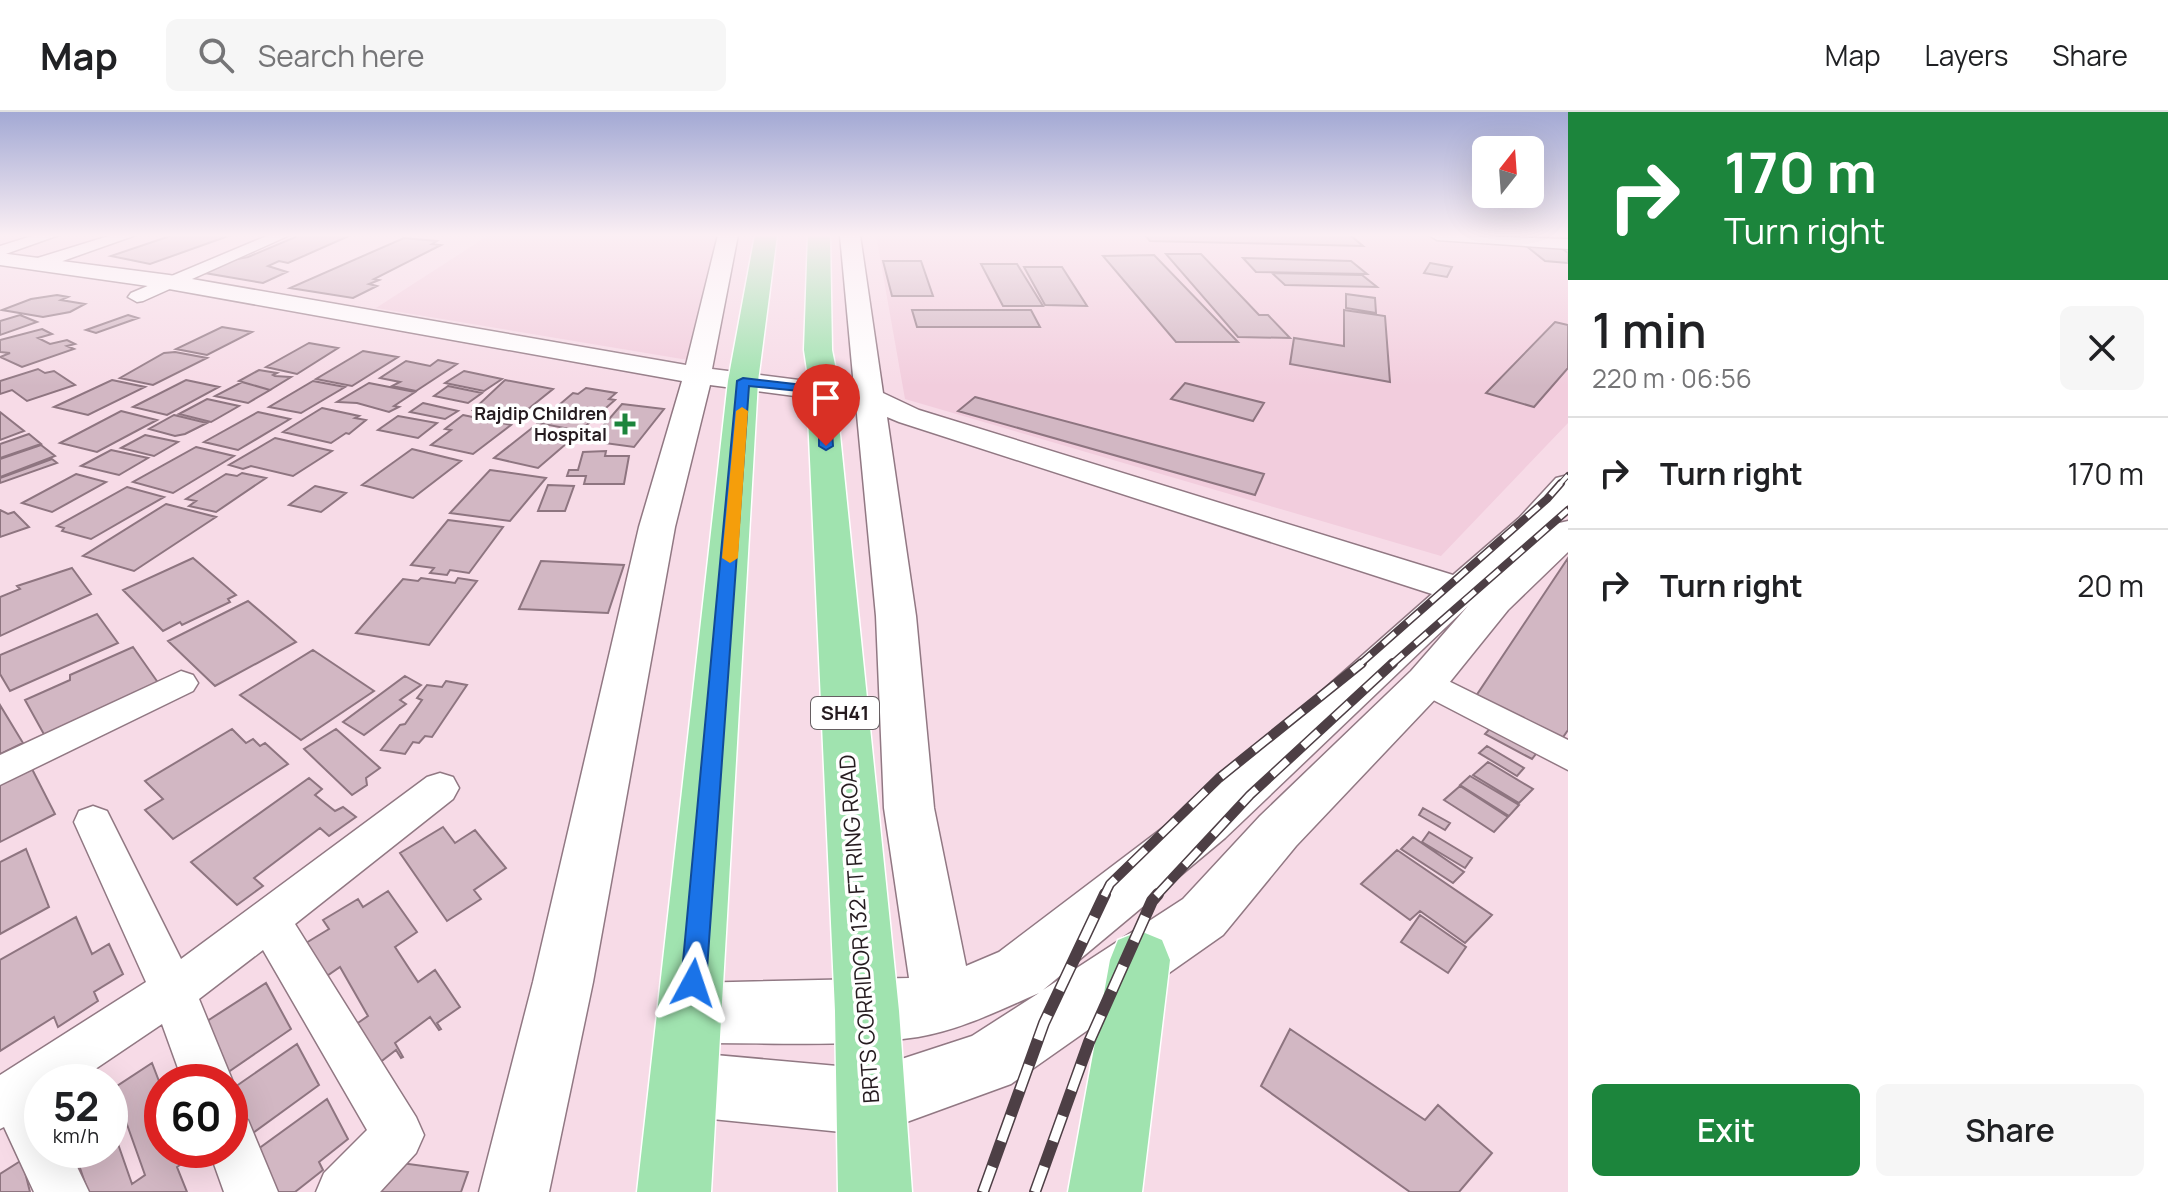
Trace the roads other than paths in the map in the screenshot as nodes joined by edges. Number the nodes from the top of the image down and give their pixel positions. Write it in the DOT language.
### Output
graph roads {
  1 [pos="61,285"];
  2 [pos="162,285"];
  3 [pos="186,285"];
  4 [pos="717,285"];
  5 [pos="759,285"];
  6 [pos="819,285"];
  7 [pos="853,285"];
  8 [pos="137,297"];
  9 [pos="695,386"];
  10 [pos="743,393"];
  11 [pos="859,408"];
  12 [pos="1568,485"];
  13 [pos="1568,532"];
  14 [pos="1476,596"];
  15 [pos="1426,682"];
  16 [pos="181,683"];
  17 [pos="1568,756"];
  18 [pos="0,771"];
  19 [pos="440,788"];
  20 [pos="93,822"];
  21 [pos="269,920"];
  22 [pos="1140,960"];
  23 [pos="173,990"];
  24 [pos="943,1001"];
  25 [pos="867,1011"];
  26 [pos="691,1013"];
  27 [pos="201,1064"];
  28 [pos="682,1084"];
  29 [pos="8,1099"];
  30 [pos="871,1102"];
  31 [pos="242,1168"];
  32 [pos="62,1192"];
  33 [pos="251,1192"];
  34 [pos="343,1192"];
  35 [pos="514,1192"];
  36 [pos="674,1192"];
  37 [pos="875,1192"];
  38 [pos="1105,1192"];
  1 -- 8 [label="street"];
  2 -- 8 [label="street"];
  3 -- 9 [label="street"];
  4 -- 9 [label="street"];
  5 -- 10 [label="main road"];
  6 -- 11 [label="main road, BRTS CORRIDOR 132 FT RING ROAD / SH41"];
  7 -- 11 [label="street"];
  8 -- 9 [label="street"];
  9 -- 10 [label="street"];
  9 -- 35 [label="street"];
  10 -- 11 [label="street"];
  10 -- 26 [label="main road"];
  11 -- 14 [label="street"];
  11 -- 24 [label="street"];
  11 -- 25 [label="main road, BRTS CORRIDOR 132 FT RING ROAD / SH41"];
  12 -- 14 [label="street"];
  13 -- 14 [label="street"];
  14 -- 15 [label="street"];
  14 -- 24 [label="street"];
  15 -- 17 [label="street"];
  15 -- 22 [label="street"];
  16 -- 18 [label="street"];
  19 -- 21 [label="street"];
  20 -- 23 [label="street"];
  21 -- 23 [label="street"];
  21 -- 34 [label="street"];
  22 -- 30 [label="street"];
  22 -- 38 [label="main road"];
  23 -- 27 [label="street"];
  23 -- 29 [label="street"];
  24 -- 25 [label="street"];
  25 -- 26 [label="street"];
  25 -- 30 [label="main road, BRTS CORRIDOR 132 FT RING ROAD / SH41"];
  26 -- 28 [label="main road"];
  28 -- 30 [label="street"];
  28 -- 36 [label="main road"];
  29 -- 32 [label="street"];
  30 -- 37 [label="main road, BRTS CORRIDOR 132 FT RING ROAD / SH41"];
  31 -- 33 [label="street"];
}
